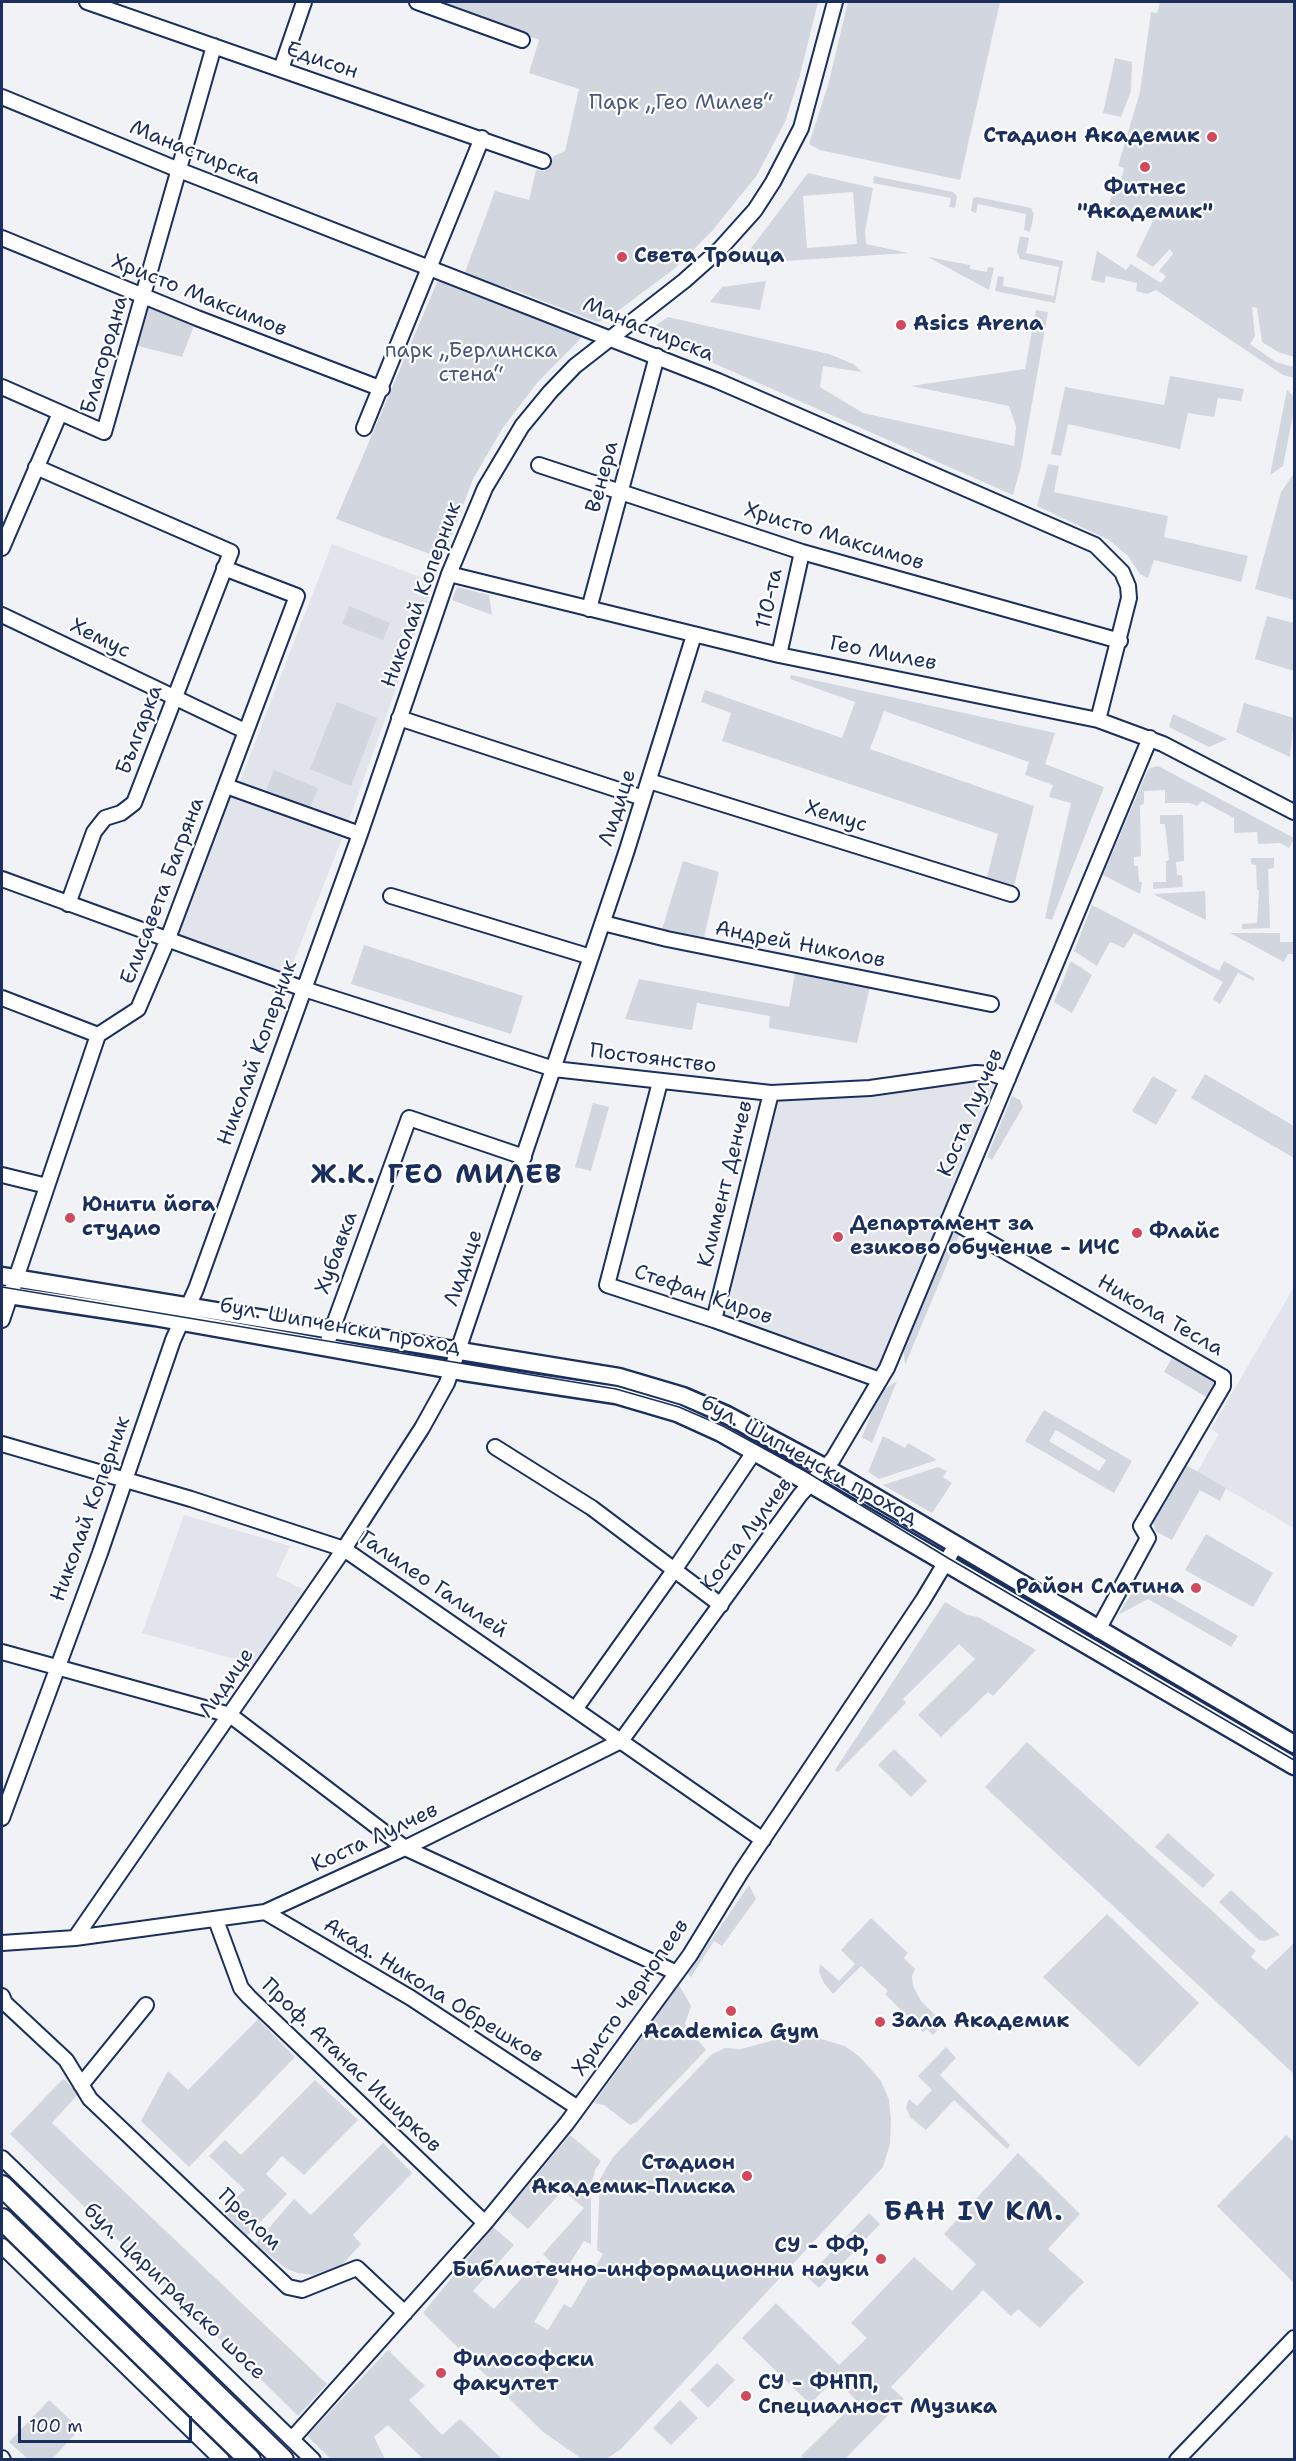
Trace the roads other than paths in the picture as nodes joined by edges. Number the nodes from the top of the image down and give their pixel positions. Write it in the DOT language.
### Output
graph roads {
  1 [pos="87,2"];
  2 [pos="304,2"];
  3 [pos="417,2"];
  4 [pos="835,2"];
  5 [pos="522,40"];
  6 [pos="214,45"];
  7 [pos="282,69"];
  8 [pos="2,97"];
  9 [pos="482,138"];
  10 [pos="543,161"];
  11 [pos="179,170"];
  12 [pos="2,238"];
  13 [pos="431,268"];
  14 [pos="143,297"];
  15 [pos="611,337"];
  16 [pos="657,356"];
  17 [pos="2,387"];
  18 [pos="382,389"];
  19 [pos="60,412"];
  20 [pos="364,428"];
  21 [pos="539,465"];
  22 [pos="36,467"];
  23 [pos="621,492"];
  24 [pos="2,548"];
  25 [pos="802,552"];
  26 [pos="224,568"];
  27 [pos="450,574"];
  28 [pos="589,609"];
  29 [pos="2,615"];
  30 [pos="694,635"];
  31 [pos="1120,641"];
  32 [pos="779,655"];
  33 [pos="174,698"];
  34 [pos="399,718"];
  35 [pos="1098,720"];
  36 [pos="245,731"];
  37 [pos="1150,738"];
  38 [pos="649,781"];
  39 [pos="226,786"];
  40 [pos="643,798"];
  41 [pos="1294,812"];
  42 [pos="360,834"];
  43 [pos="2,879"];
  44 [pos="1011,894"];
  45 [pos="391,896"];
  46 [pos="68,904"];
  47 [pos="603,923"];
  48 [pos="167,941"];
  49 [pos="591,957"];
  50 [pos="304,989"];
  51 [pos="2,998"];
  52 [pos="991,1004"];
  53 [pos="98,1035"];
  54 [pos="554,1069"];
  55 [pos="1008,1079"];
  56 [pos="660,1082"];
  57 [pos="771,1093"];
  58 [pos="524,1157"];
  59 [pos="2,1175"];
  60 [pos="47,1186"];
  61 [pos="949,1219"];
  62 [pos="8,1277"];
  63 [pos="5,1294"];
  64 [pos="184,1314"];
  65 [pos="2,1320"];
  66 [pos="714,1320"];
  67 [pos="332,1330"];
  68 [pos="326,1347"];
  69 [pos="458,1351"];
  70 [pos="451,1370"];
  71 [pos="880,1380"];
  72 [pos="2,1444"];
  73 [pos="495,1447"];
  74 [pos="754,1452"];
  75 [pos="826,1468"];
  76 [pos="125,1480"];
  77 [pos="811,1484"];
  78 [pos="956,1545"];
  79 [pos="344,1549"];
  80 [pos="945,1564"];
  81 [pos="675,1569"];
  82 [pos="721,1605"];
  83 [pos="1098,1630"];
  84 [pos="2,1652"];
  85 [pos="57,1667"];
  86 [pos="576,1708"];
  87 [pos="230,1715"];
  88 [pos="621,1741"];
  89 [pos="1294,1744"];
  90 [pos="1294,1766"];
  91 [pos="2,1818"];
  92 [pos="763,1840"];
  93 [pos="405,1848"];
  94 [pos="265,1912"];
  95 [pos="216,1920"];
  96 [pos="75,1938"];
  97 [pos="2,1943"];
  98 [pos="677,1973"];
  99 [pos="3,1999"];
  100 [pos="146,2005"];
  101 [pos="81,2085"];
  102 [pos="578,2108"];
  103 [pos="2,2158"];
  104 [pos="2,2187"];
  105 [pos="2,2219"];
  106 [pos="485,2223"];
  107 [pos="2,2240"];
  108 [pos="2,2246"];
  109 [pos="74,2290"];
  110 [pos="405,2313"];
  111 [pos="1294,2338"];
  112 [pos="260,2438"];
  113 [pos="291,2439"];
  114 [pos="222,2460"];
  115 [pos="250,2460"];
  116 [pos="283,2460"];
  117 [pos="292,2460"];
  118 [pos="313,2460"];
  119 [pos="1177,2460"];
  1 -- 6 [label="street, Едисон"];
  2 -- 7 [label="street"];
  3 -- 5 [label="street"];
  4 -- 15 [label="street, Николай Коперник"];
  6 -- 7 [label="street, Едисон"];
  6 -- 11 [label="street, Благородна"];
  7 -- 9 [label="street, Едисон"];
  8 -- 11 [label="street, Манастирска"];
  9 -- 10 [label="street, Едисон"];
  9 -- 13 [label="street"];
  11 -- 13 [label="street, Манастирска"];
  11 -- 14 [label="street, Благородна"];
  12 -- 14 [label="street, Христо Максимов"];
  13 -- 15 [label="street, Манастирска"];
  13 -- 18 [label="street"];
  14 -- 18 [label="street, Христо Максимов"];
  14 -- 19 [label="street, Благородна"];
  15 -- 16 [label="street, Манастирска"];
  15 -- 27 [label="street, Николай Коперник"];
  16 -- 23 [label="street, Венера"];
  16 -- 31 [label="street, Манастирска"];
  17 -- 19 [label="street"];
  18 -- 20 [label="street"];
  19 -- 22 [label="street"];
  21 -- 23 [label="street, Христо Максимов"];
  22 -- 24 [label="street"];
  22 -- 26 [label="street, Българка"];
  23 -- 25 [label="street, Христо Максимов"];
  23 -- 28 [label="street, Венера"];
  25 -- 31 [label="street, Христо Максимов"];
  25 -- 32 [label="street, 110-та"];
  26 -- 33 [label="street, Българка"];
  26 -- 36 [label="street, Елисавета Багряна"];
  27 -- 28 [label="street, Гео Милев"];
  27 -- 34 [label="street, Николай Коперник"];
  28 -- 30 [label="street, Гео Милев"];
  29 -- 33 [label="street, Хемус"];
  30 -- 32 [label="street, Гео Милев"];
  30 -- 38 [label="street, Лидице"];
  31 -- 35 [label="street, Манастирска"];
  32 -- 35 [label="street, Гео Милев"];
  33 -- 36 [label="street, Хемус"];
  33 -- 46 [label="street, Българка"];
  34 -- 40 [label="street"];
  34 -- 42 [label="street, Николай Коперник"];
  35 -- 37 [label="street, Гео Милев"];
  36 -- 39 [label="street, Елисавета Багряна"];
  37 -- 41 [label="street, Гео Милев"];
  37 -- 55 [label="street, Коста Лулчев"];
  38 -- 40 [label="street, Лидице"];
  38 -- 44 [label="street, Хемус"];
  39 -- 42 [label="street"];
  39 -- 48 [label="street, Елисавета Багряна"];
  40 -- 47 [label="street, Лидице"];
  42 -- 50 [label="street, Николай Коперник"];
  43 -- 46 [label="street, Постоянство"];
  45 -- 49 [label="street"];
  46 -- 48 [label="street, Постоянство"];
  47 -- 49 [label="street, Лидице"];
  47 -- 52 [label="street, Андрей Николов"];
  48 -- 50 [label="street, Постоянство"];
  48 -- 53 [label="street, Елисавета Багряна"];
  49 -- 54 [label="street, Лидице"];
  50 -- 54 [label="street, Постоянство"];
  50 -- 64 [label="street, Николай Коперник"];
  51 -- 53 [label="street"];
  53 -- 60 [label="street"];
  54 -- 56 [label="street, Постоянство"];
  54 -- 58 [label="street, Лидице"];
  55 -- 57 [label="street, Постоянство"];
  55 -- 61 [label="street, Коста Лулчев"];
  56 -- 57 [label="street, Постоянство"];
  56 -- 66 [label="street, Стефан Киров"];
  57 -- 66 [label="street, Климент Денчев"];
  58 -- 67 [label="street, Хубавка"];
  58 -- 69 [label="street, Лидице"];
  59 -- 60 [label="street"];
  60 -- 62 [label="street"];
  61 -- 71 [label="street, Коста Лулчев"];
  61 -- 83 [label="street, Никола Тесла"];
  62 -- 63 [label="street"];
  62 -- 64 [label="main road, бул. Шипченски проход"];
  63 -- 64 [label="main road, бул. Шипченски проход"];
  63 -- 65 [label="street"];
  64 -- 67 [label="main road, бул. Шипченски проход"];
  64 -- 68 [label="main road, бул. Шипченски проход"];
  64 -- 76 [label="street, Николай Коперник"];
  66 -- 71 [label="street, Стефан Киров"];
  67 -- 68 [label="street, Хубавка"];
  67 -- 69 [label="main road, бул. Шипченски проход"];
  68 -- 70 [label="main road, бул. Шипченски проход"];
  69 -- 70 [label="street, Лидице"];
  69 -- 75 [label="main road, бул. Шипченски проход"];
  70 -- 74 [label="main road, бул. Шипченски проход"];
  70 -- 79 [label="street, Лидице"];
  71 -- 75 [label="street, Коста Лулчев"];
  72 -- 76 [label="street, Галилео Галилей"];
  73 -- 81 [label="street"];
  74 -- 77 [label="main road, бул. Шипченски проход"];
  74 -- 81 [label="street"];
  75 -- 77 [label="street, Коста Лулчев"];
  75 -- 78 [label="main road, бул. Шипченски проход"];
  76 -- 79 [label="street, Галилео Галилей"];
  76 -- 85 [label="street, Николай Коперник"];
  77 -- 80 [label="main road, бул. Шипченски проход"];
  77 -- 82 [label="street, Коста Лулчев"];
  78 -- 80 [label="street, Христо Чернопеев"];
  78 -- 83 [label="main road, бул. Шипченски проход"];
  79 -- 86 [label="street, Галилео Галилей"];
  79 -- 87 [label="street, Лидице"];
  80 -- 90 [label="main road, бул. Шипченски проход"];
  80 -- 92 [label="street, Христо Чернопеев"];
  81 -- 82 [label="street"];
  81 -- 86 [label="street"];
  82 -- 88 [label="street, Коста Лулчев"];
  83 -- 89 [label="main road, бул. Шипченски проход"];
  84 -- 85 [label="street"];
  85 -- 87 [label="street"];
  85 -- 91 [label="street, Николай Коперник"];
  86 -- 88 [label="street, Галилео Галилей"];
  87 -- 93 [label="street"];
  87 -- 96 [label="street, Лидице"];
  88 -- 92 [label="street, Галилео Галилей"];
  88 -- 93 [label="street, Коста Лулчев"];
  92 -- 98 [label="street, Христо Чернопеев"];
  93 -- 94 [label="street, Коста Лулчев"];
  93 -- 98 [label="street"];
  94 -- 95 [label="street, Коста Лулчев"];
  94 -- 102 [label="street, Акад. Никола Обрешков"];
  95 -- 96 [label="street, Коста Лулчев"];
  95 -- 106 [label="street, Проф. Атанас Иширков"];
  96 -- 97 [label="street, Коста Лулчев"];
  98 -- 102 [label="street, Христо Чернопеев"];
  99 -- 101 [label="street, Прелом"];
  100 -- 101 [label="street"];
  101 -- 110 [label="street, Прелом"];
  102 -- 106 [label="street, Христо Чернопеев"];
  103 -- 113 [label="street, бул. Цариградско шосе"];
  104 -- 112 [label="highway, бул. Цариградско шосе"];
  105 -- 109 [label="highway"];
  106 -- 110 [label="street, Христо Чернопеев"];
  107 -- 109 [label="highway"];
  108 -- 114 [label="street"];
  109 -- 115 [label="highway"];
  110 -- 113 [label="street, Христо Чернопеев"];
  111 -- 119 [label="street"];
  112 -- 116 [label="highway, бул. Цариградско шосе"];
  112 -- 117 [label="highway"];
  113 -- 118 [label="street, бул. Цариградско шосе"];
}
